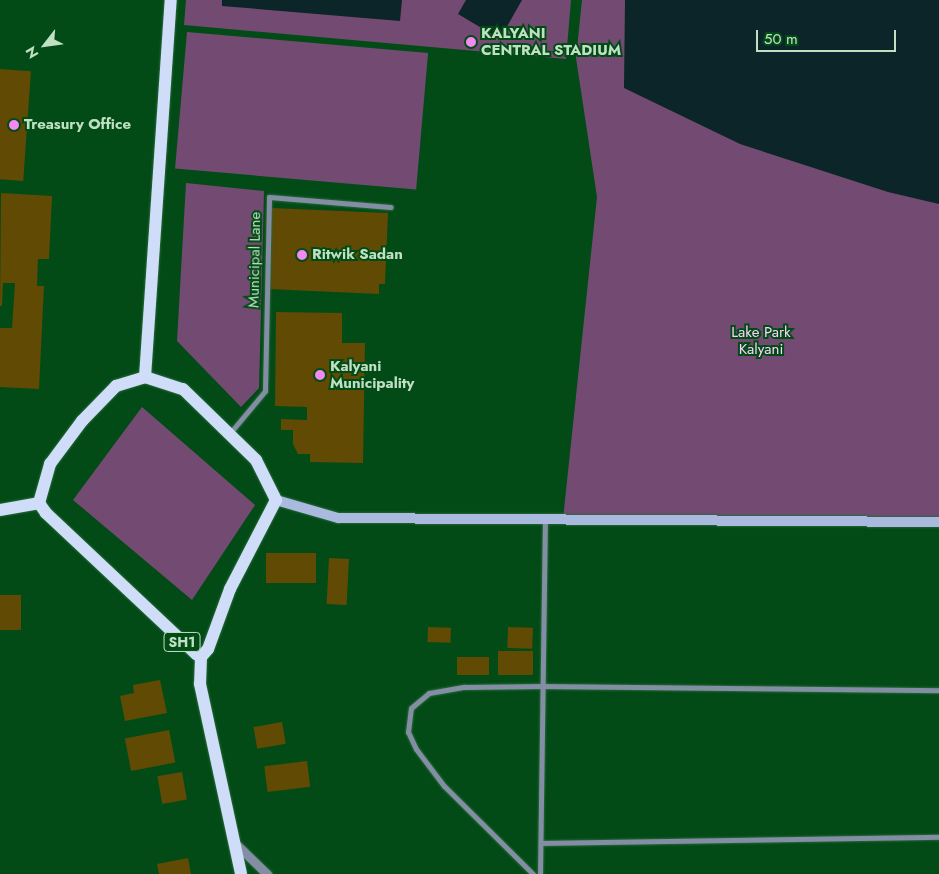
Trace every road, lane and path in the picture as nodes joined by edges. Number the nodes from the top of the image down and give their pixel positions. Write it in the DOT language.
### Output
graph roads {
  1 [pos="172,0"];
  2 [pos="391,207"];
  3 [pos="145,377"];
  4 [pos="229,433"];
  5 [pos="276,500"];
  6 [pos="39,503"];
  7 [pos="0,510"];
  8 [pos="545,519"];
  9 [pos="939,522"];
  10 [pos="201,657"];
  11 [pos="543,686"];
  12 [pos="939,690"];
  13 [pos="939,837"];
  14 [pos="234,842"];
  15 [pos="541,844"];
  16 [pos="241,874"];
  17 [pos="267,874"];
  18 [pos="533,874"];
  19 [pos="540,874"];
  1 -- 3 [label="main road"];
  2 -- 4 [label="street, Municipal Lane"];
  3 -- 4 [label="main road"];
  3 -- 6 [label="main road"];
  4 -- 5 [label="main road"];
  5 -- 8 [label="main road"];
  5 -- 10 [label="main road, SH1"];
  6 -- 7 [label="main road"];
  6 -- 10 [label="main road, SH1"];
  8 -- 9 [label="main road"];
  8 -- 11 [label="street"];
  10 -- 14 [label="main road, SH1"];
  11 -- 12 [label="street"];
  11 -- 15 [label="street"];
  11 -- 18 [label="street"];
  13 -- 15 [label="street"];
  14 -- 16 [label="main road, SH1"];
  14 -- 17 [label="street"];
  15 -- 19 [label="street"];
}
